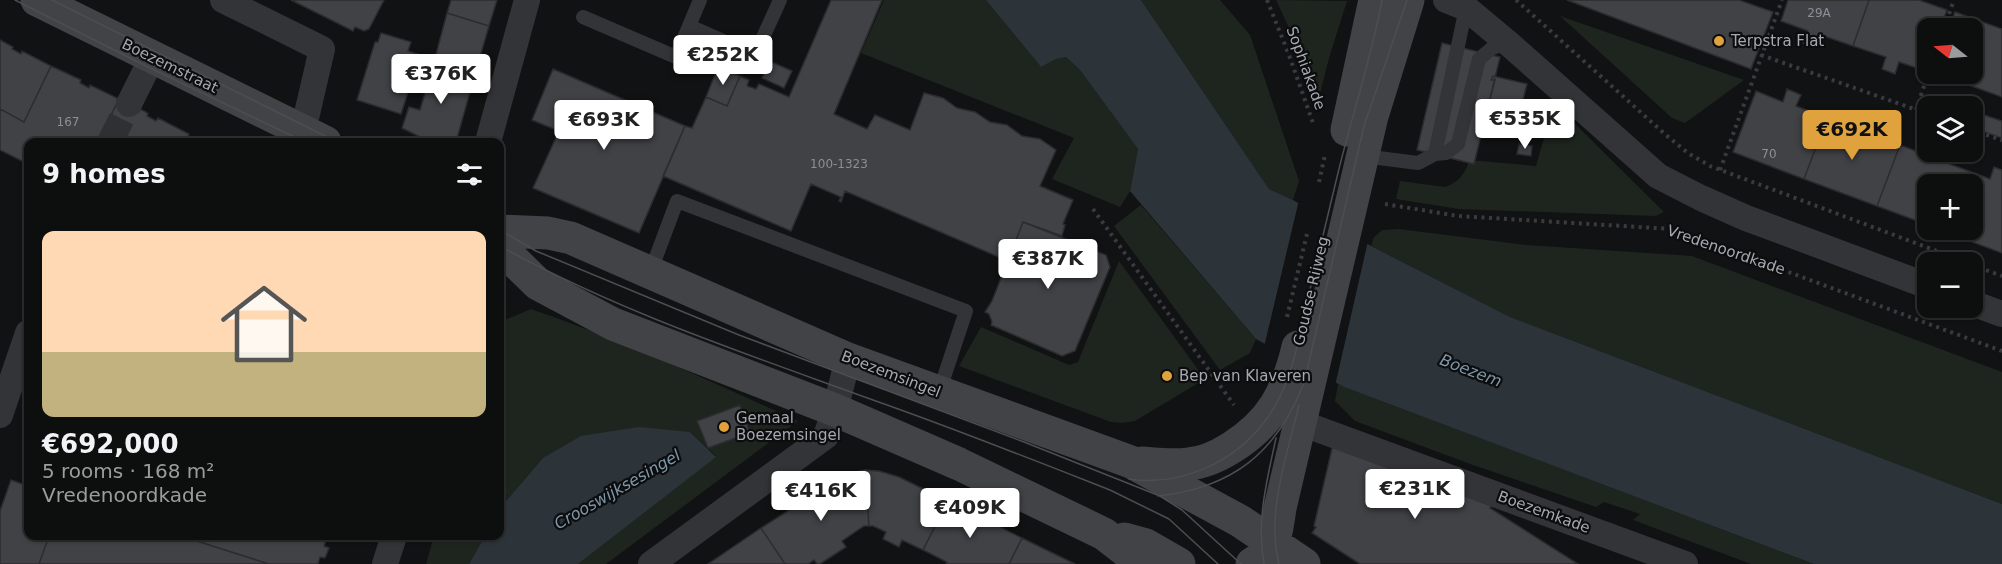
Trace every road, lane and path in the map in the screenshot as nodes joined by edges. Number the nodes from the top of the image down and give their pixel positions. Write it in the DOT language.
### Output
graph roads {
  1 [pos="37,0"];
  2 [pos="223,0"];
  3 [pos="527,0"];
  4 [pos="700,0"];
  5 [pos="780,0"];
  6 [pos="1267,0"];
  7 [pos="1375,0"];
  8 [pos="1408,0"];
  9 [pos="1516,0"];
  10 [pos="1782,0"];
  11 [pos="1954,0"];
  12 [pos="1456,4"];
  13 [pos="583,17"];
  14 [pos="1948,18"];
  15 [pos="689,26"];
  16 [pos="1508,43"];
  17 [pos="1761,55"];
  18 [pos="152,58"];
  19 [pos="1925,84"];
  20 [pos="129,104"];
  21 [pos="1916,110"];
  22 [pos="1318,132"];
  23 [pos="1983,134"];
  24 [pos="314,137"];
  25 [pos="489,138"];
  26 [pos="2002,140"];
  27 [pos="1326,151"];
  28 [pos="1435,154"];
  29 [pos="1362,156"];
  30 [pos="1720,170"];
  31 [pos="1319,184"];
  32 [pos="1376,203"];
  33 [pos="1093,209"];
  34 [pos="1328,223"];
  35 [pos="504,231"];
  36 [pos="504,251"];
  37 [pos="1939,252"];
  38 [pos="1983,269"];
  39 [pos="650,273"];
  40 [pos="2002,276"];
  41 [pos="1917,282"];
  42 [pos="1983,307"];
  43 [pos="2002,314"];
  44 [pos="1286,321"];
  45 [pos="24,345"];
  46 [pos="2002,351"];
  47 [pos="848,359"];
  48 [pos="1302,371"];
  49 [pos="939,392"];
  50 [pos="1242,400"];
  51 [pos="1234,405"];
  52 [pos="836,410"];
  53 [pos="1228,410"];
  54 [pos="0,415"];
  55 [pos="1301,423"];
  56 [pos="1131,462"];
  57 [pos="1104,534"];
  58 [pos="393,540"];
  59 [pos="1265,557"];
  60 [pos="385,564"];
  61 [pos="651,564"];
  62 [pos="1143,564"];
  63 [pos="1179,564"];
  64 [pos="1304,564"];
  65 [pos="1685,564"];
  1 -- 18 [label="main road, Boezemstraat"];
  2 -- 24 [label="street, Boezemstraat"];
  3 -- 25 [label="street"];
  4 -- 15 [label="lane"];
  5 -- 15 [label="lane"];
  6 -- 22 [label="path, Sophiakade"];
  7 -- 34 [label="main road, Goudse Rijweg"];
  8 -- 29 [label="main road, Goudse Rijweg"];
  9 -- 30 [label="path"];
  10 -- 17 [label="path"];
  11 -- 14 [label="path"];
  12 -- 16 [label="street"];
  12 -- 28 [label="lane"];
  13 -- 15 [label="lane"];
  16 -- 28 [label="lane"];
  16 -- 41 [label="street"];
  17 -- 21 [label="path"];
  17 -- 30 [label="path"];
  18 -- 20 [label="street"];
  18 -- 24 [label="main road, Boezemstraat"];
  19 -- 21 [label="path"];
  23 -- 26 [label="path"];
  27 -- 31 [label="path"];
  28 -- 29 [label="lane"];
  29 -- 34 [label="main road, Goudse Rijweg"];
  30 -- 37 [label="path"];
  32 -- 46 [label="path, Vredenoordkade"];
  33 -- 51 [label="path"];
  34 -- 44 [label="path, Goudse Rijweg"];
  34 -- 48 [label="main road, Goudse Rijweg"];
  35 -- 39 [label="main road, Boezemsingel"];
  36 -- 52 [label="main road"];
  38 -- 40 [label="path"];
  39 -- 47 [label="main road, Boezemsingel"];
  39 -- 49 [label="lane"];
  42 -- 43 [label="street"];
  45 -- 54 [label="street"];
  47 -- 49 [label="main road, Boezemsingel"];
  47 -- 52 [label="street"];
  48 -- 55 [label="main road, Goudse Rijweg"];
  48 -- 56 [label="main road, Goudse Rijweg"];
  49 -- 56 [label="main road, Boezemsingel"];
  50 -- 51 [label="path"];
  51 -- 53 [label="path"];
  52 -- 57 [label="main road"];
  52 -- 61 [label="street"];
  55 -- 59 [label="main road, Goudse Rijweg"];
  55 -- 65 [label="street, Boezemkade"];
  56 -- 59 [label="main road, Boezemsingel"];
  57 -- 62 [label="main road"];
  57 -- 63 [label="main road"];
  58 -- 60 [label="street"];
  59 -- 64 [label="main road, Boezemsingel"];
}
